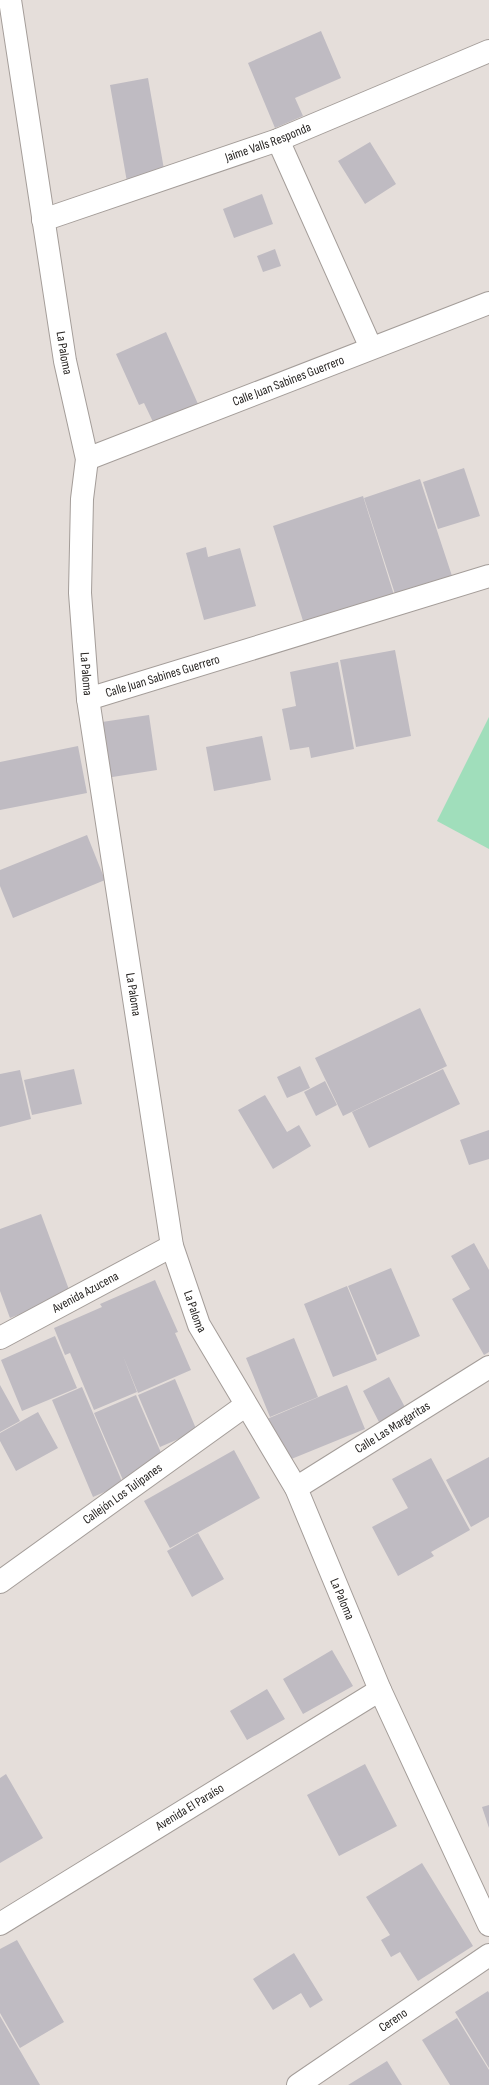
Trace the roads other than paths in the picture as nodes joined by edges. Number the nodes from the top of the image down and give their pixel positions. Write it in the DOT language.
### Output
graph roads {
  1 [pos="10,0"];
  2 [pos="489,51"];
  3 [pos="278,140"];
  4 [pos="42,220"];
  5 [pos="489,303"];
  6 [pos="371,348"];
  7 [pos="87,458"];
  8 [pos="489,576"];
  9 [pos="88,699"];
  10 [pos="172,1246"];
  11 [pos="0,1338"];
  12 [pos="489,1368"];
  13 [pos="246,1405"];
  14 [pos="296,1488"];
  15 [pos="0,1582"];
  16 [pos="380,1690"];
  17 [pos="0,1924"];
  18 [pos="489,1925"];
  19 [pos="489,1955"];
  20 [pos="298,2085"];
  1 -- 4 [label="street, La Paloma"];
  2 -- 3 [label="street, Jaime Valls Responda"];
  3 -- 4 [label="street, Jaime Valls Responda"];
  3 -- 6 [label="street"];
  4 -- 7 [label="street, La Paloma"];
  5 -- 6 [label="street, Calle Juan Sabines Guerrero"];
  6 -- 7 [label="street, Calle Juan Sabines Guerrero"];
  7 -- 9 [label="street, La Paloma"];
  8 -- 9 [label="street, Calle Juan Sabines Guerrero"];
  9 -- 10 [label="street, La Paloma"];
  10 -- 11 [label="street, Avenida Azucena"];
  10 -- 13 [label="street, La Paloma"];
  12 -- 14 [label="street, Calle Las Margaritas"];
  13 -- 14 [label="street, La Paloma"];
  13 -- 15 [label="street, Callejón Los Tulipanes"];
  14 -- 16 [label="street, La Paloma"];
  16 -- 17 [label="street, Avenida El Paraíso"];
  16 -- 18 [label="street, La Paloma"];
  19 -- 20 [label="street, Cereno"];
}
